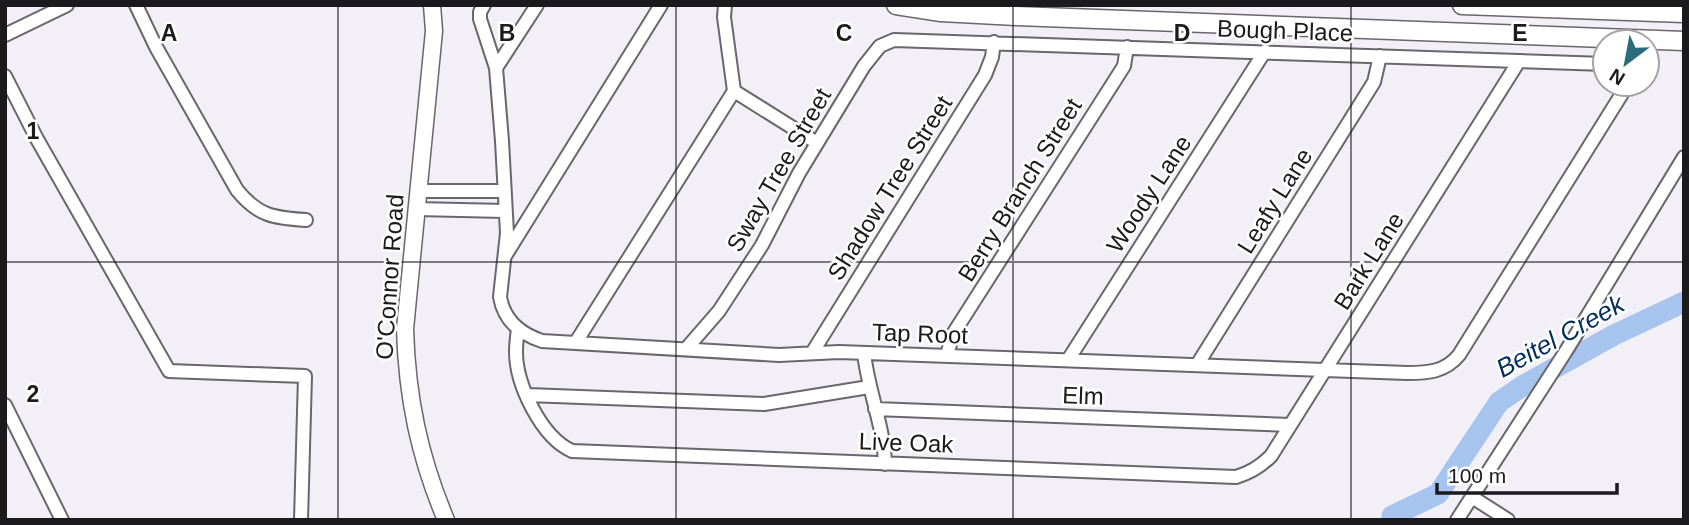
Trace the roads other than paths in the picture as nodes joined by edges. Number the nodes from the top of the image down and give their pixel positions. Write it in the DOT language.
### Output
graph roads {
  1 [pos="67,5"];
  2 [pos="136,5"];
  3 [pos="432,5"];
  4 [pos="443,5"];
  5 [pos="484,5"];
  6 [pos="537,5"];
  7 [pos="661,5"];
  8 [pos="725,5"];
  9 [pos="896,5"];
  10 [pos="1462,5"];
  11 [pos="1684,13"];
  12 [pos="434,32"];
  13 [pos="5,35"];
  14 [pos="922,39"];
  15 [pos="993,42"];
  16 [pos="1680,44"];
  17 [pos="1127,47"];
  18 [pos="1265,51"];
  19 [pos="1380,55"];
  20 [pos="1520,61"];
  21 [pos="1591,64"];
  22 [pos="496,68"];
  23 [pos="5,76"];
  24 [pos="734,91"];
  25 [pos="1619,98"];
  26 [pos="817,143"];
  27 [pos="1684,157"];
  28 [pos="418,191"];
  29 [pos="504,191"];
  30 [pos="416,209"];
  31 [pos="505,211"];
  32 [pos="306,220"];
  33 [pos="503,259"];
  34 [pos="518,329"];
  35 [pos="576,342"];
  36 [pos="686,349"];
  37 [pos="812,353"];
  38 [pos="864,353"];
  39 [pos="947,355"];
  40 [pos="1068,360"];
  41 [pos="1196,365"];
  42 [pos="1325,370"];
  43 [pos="869,387"];
  44 [pos="528,395"];
  45 [pos="5,405"];
  46 [pos="875,409"];
  47 [pos="1290,425"];
  48 [pos="885,464"];
  49 [pos="1244,475"];
  50 [pos="1472,497"];
  51 [pos="62,520"];
  52 [pos="300,520"];
  53 [pos="446,520"];
  54 [pos="1457,520"];
  55 [pos="1508,520"];
  1 -- 13 [label="street"];
  2 -- 32 [label="street"];
  3 -- 12 [label="main road, O'Connor Road"];
  4 -- 12 [label="main road, O'Connor Road"];
  5 -- 22 [label="street"];
  6 -- 22 [label="street"];
  7 -- 33 [label="street"];
  8 -- 24 [label="street"];
  9 -- 16 [label="highway"];
  10 -- 11 [label="highway"];
  12 -- 28 [label="main road, O'Connor Road"];
  14 -- 15 [label="street, Bough Place"];
  14 -- 26 [label="street, Sway Tree Street"];
  15 -- 17 [label="street, Bough Place"];
  15 -- 37 [label="street, Shadow Tree Street"];
  17 -- 18 [label="street, Bough Place"];
  17 -- 39 [label="street, Berry Branch Street"];
  18 -- 19 [label="street, Bough Place"];
  18 -- 40 [label="street, Woody Lane"];
  19 -- 20 [label="street, Bough Place"];
  19 -- 41 [label="street, Leafy Lane"];
  20 -- 21 [label="street, Bough Place"];
  20 -- 42 [label="street, Bark Lane"];
  22 -- 29 [label="street"];
  23 -- 52 [label="street"];
  24 -- 26 [label="street"];
  24 -- 35 [label="street"];
  25 -- 42 [label="street, Tap Root"];
  26 -- 36 [label="street, Sway Tree Street"];
  27 -- 50 [label="street"];
  28 -- 29 [label="street"];
  28 -- 30 [label="main road, O'Connor Road"];
  29 -- 31 [label="street"];
  30 -- 31 [label="street"];
  30 -- 53 [label="main road, O'Connor Road"];
  31 -- 33 [label="street"];
  33 -- 34 [label="street"];
  34 -- 35 [label="street, Tap Root"];
  34 -- 44 [label="street"];
  35 -- 36 [label="street, Tap Root"];
  36 -- 37 [label="street, Tap Root"];
  37 -- 38 [label="street, Tap Root"];
  38 -- 39 [label="street, Tap Root"];
  38 -- 43 [label="street"];
  39 -- 40 [label="street, Tap Root"];
  40 -- 41 [label="street, Tap Root"];
  41 -- 42 [label="street, Tap Root"];
  42 -- 47 [label="street, Bark Lane"];
  43 -- 44 [label="street"];
  43 -- 46 [label="street"];
  44 -- 48 [label="street, Live Oak"];
  45 -- 51 [label="street"];
  46 -- 47 [label="street, Elm"];
  46 -- 48 [label="street"];
  47 -- 49 [label="street, Bark Lane"];
  48 -- 49 [label="street, Live Oak"];
  50 -- 54 [label="street"];
  50 -- 55 [label="street"];
}
